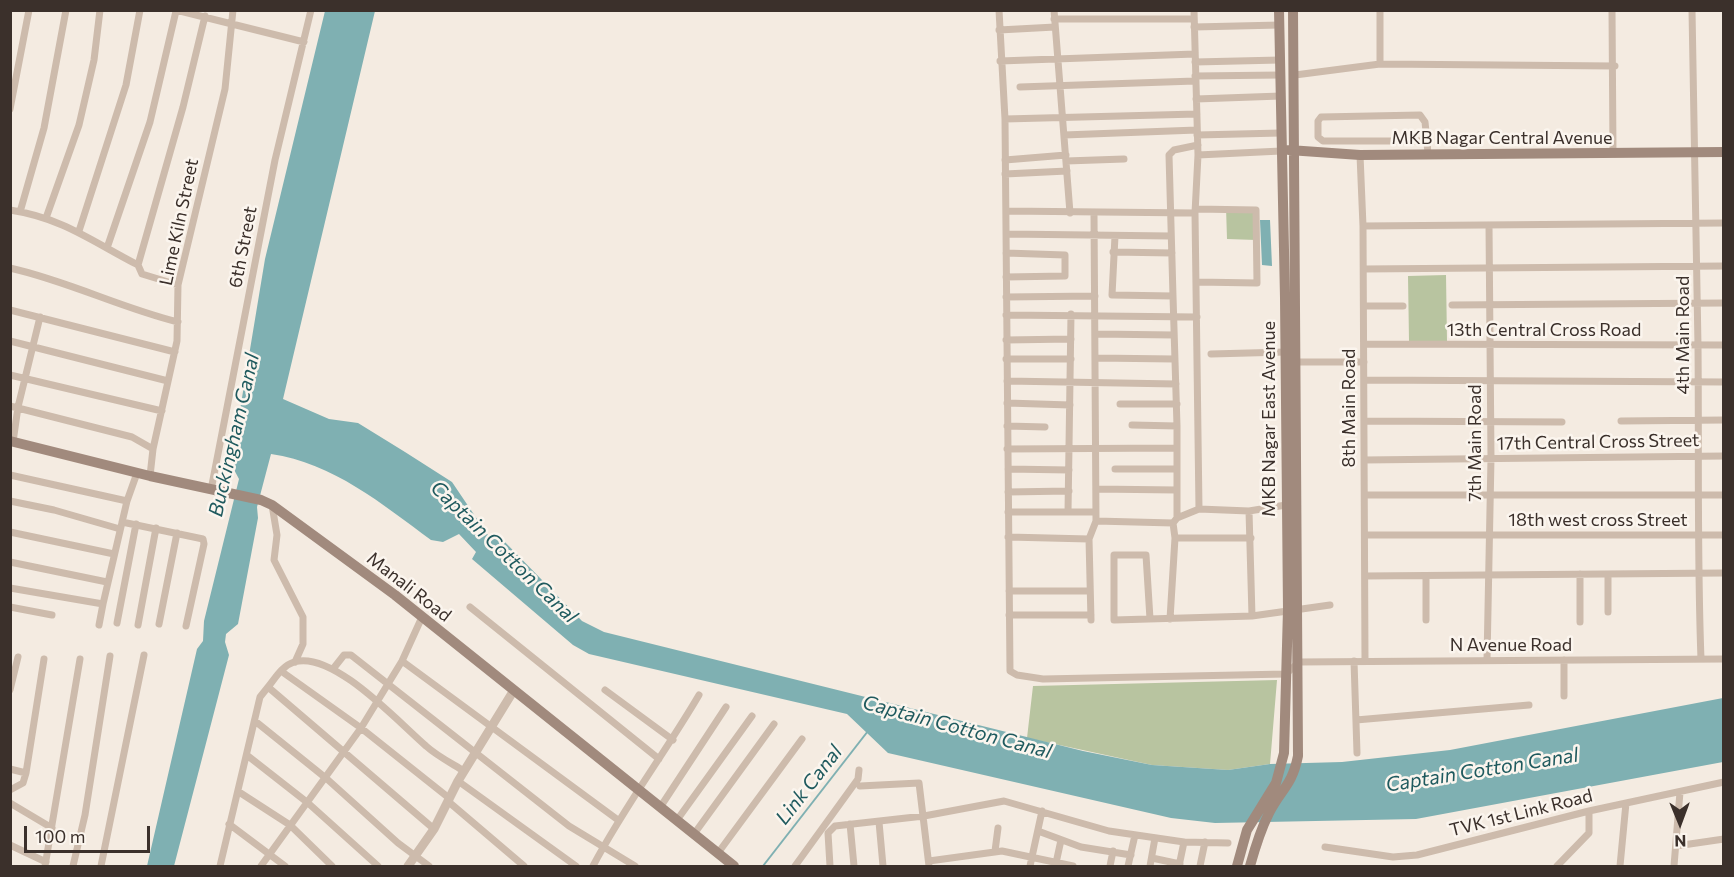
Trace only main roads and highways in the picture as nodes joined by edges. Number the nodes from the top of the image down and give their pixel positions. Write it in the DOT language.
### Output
graph roads {
  1 [pos="1279,10"];
  2 [pos="1293,10"];
  3 [pos="1294,150"];
  4 [pos="1281,151"];
  5 [pos="1724,152"];
  6 [pos="12,441"];
  7 [pos="733,866"];
  8 [pos="1237,867"];
  9 [pos="1250,867"];
  1 -- 4 [label="main road, MKB Nagar East Avenue"];
  2 -- 3 [label="main road"];
  3 -- 4 [label="main road, MKB Nagar Central Avenue"];
  3 -- 5 [label="main road, MKB Nagar Central Avenue"];
  3 -- 9 [label="main road"];
  4 -- 8 [label="main road, MKB Nagar East Avenue"];
  6 -- 7 [label="main road, Manali Road"];
}
